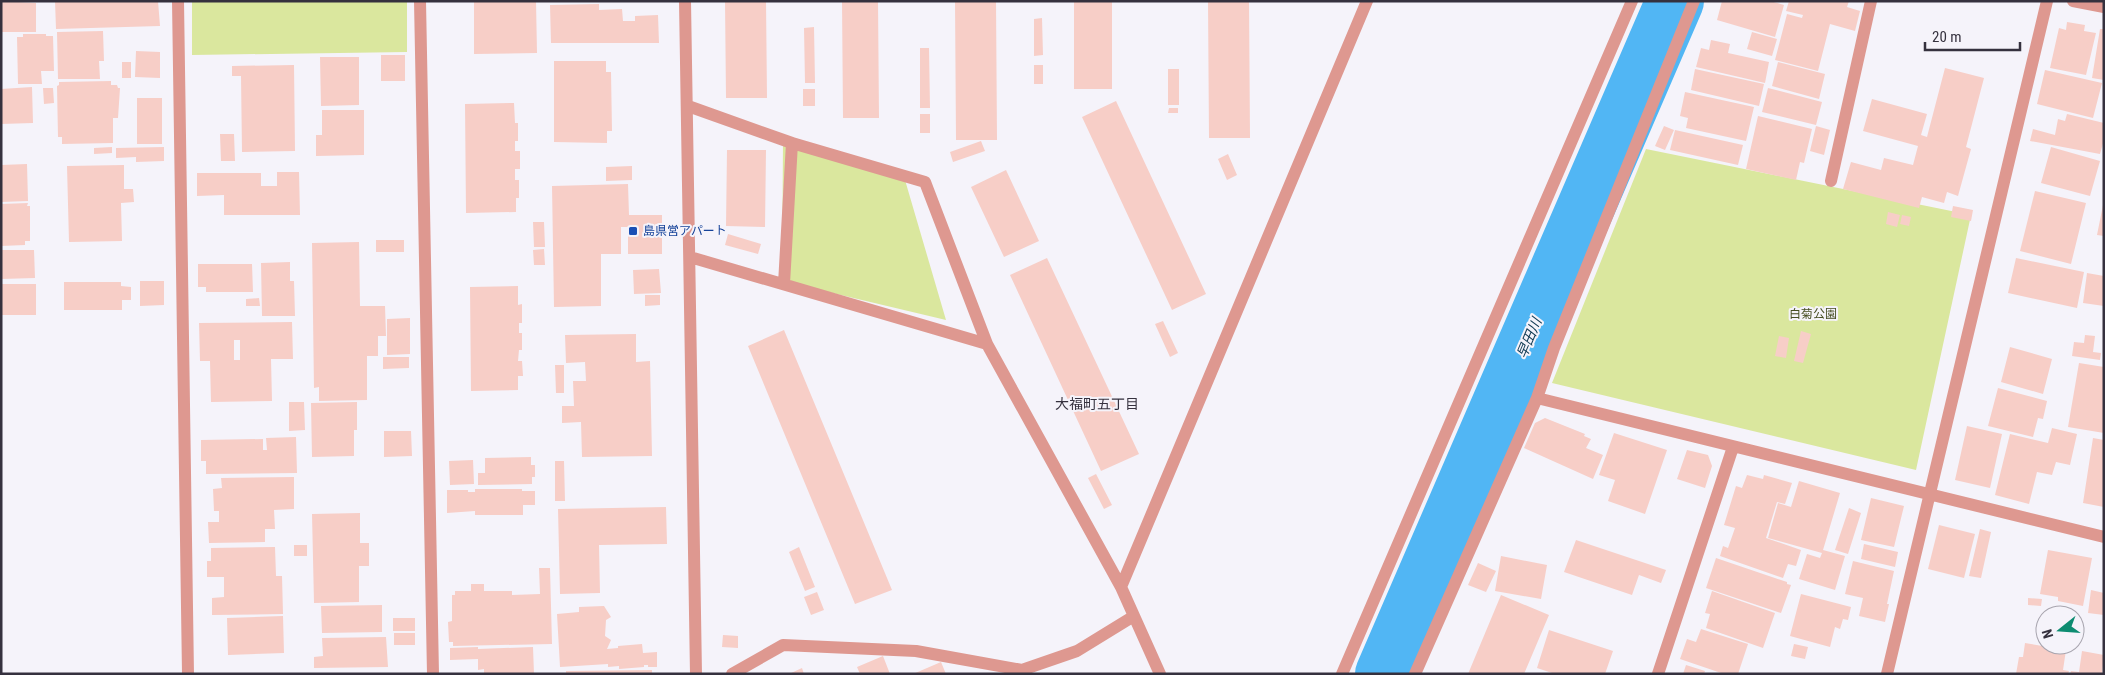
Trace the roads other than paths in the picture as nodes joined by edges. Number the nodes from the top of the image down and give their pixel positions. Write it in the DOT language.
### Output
graph roads {
  1 [pos="178,1"];
  2 [pos="420,1"];
  3 [pos="685,1"];
  4 [pos="1367,1"];
  5 [pos="1632,1"];
  6 [pos="1694,1"];
  7 [pos="1871,1"];
  8 [pos="2047,1"];
  9 [pos="2073,1"];
  10 [pos="2104,7"];
  11 [pos="688,106"];
  12 [pos="792,144"];
  13 [pos="1831,181"];
  14 [pos="690,257"];
  15 [pos="784,284"];
  16 [pos="987,344"];
  17 [pos="1537,398"];
  18 [pos="1733,447"];
  19 [pos="1930,496"];
  20 [pos="2104,537"];
  21 [pos="1121,586"];
  22 [pos="1134,616"];
  23 [pos="188,674"];
  24 [pos="433,674"];
  25 [pos="696,674"];
  26 [pos="732,674"];
  27 [pos="1160,674"];
  28 [pos="1342,674"];
  29 [pos="1415,674"];
  30 [pos="1658,674"];
  31 [pos="1887,674"];
  1 -- 23 [label="street"];
  2 -- 24 [label="street"];
  3 -- 11 [label="street"];
  4 -- 21 [label="street"];
  5 -- 28 [label="street"];
  6 -- 17 [label="street"];
  7 -- 13 [label="street"];
  8 -- 19 [label="street"];
  9 -- 10 [label="street"];
  11 -- 12 [label="street"];
  11 -- 14 [label="street"];
  12 -- 15 [label="street"];
  12 -- 16 [label="street"];
  14 -- 15 [label="street"];
  14 -- 25 [label="street"];
  15 -- 16 [label="street"];
  16 -- 21 [label="street"];
  17 -- 18 [label="street"];
  17 -- 29 [label="street"];
  18 -- 19 [label="street"];
  18 -- 30 [label="street"];
  19 -- 20 [label="street"];
  19 -- 31 [label="street"];
  21 -- 22 [label="street"];
  22 -- 26 [label="street"];
  22 -- 27 [label="street"];
}
